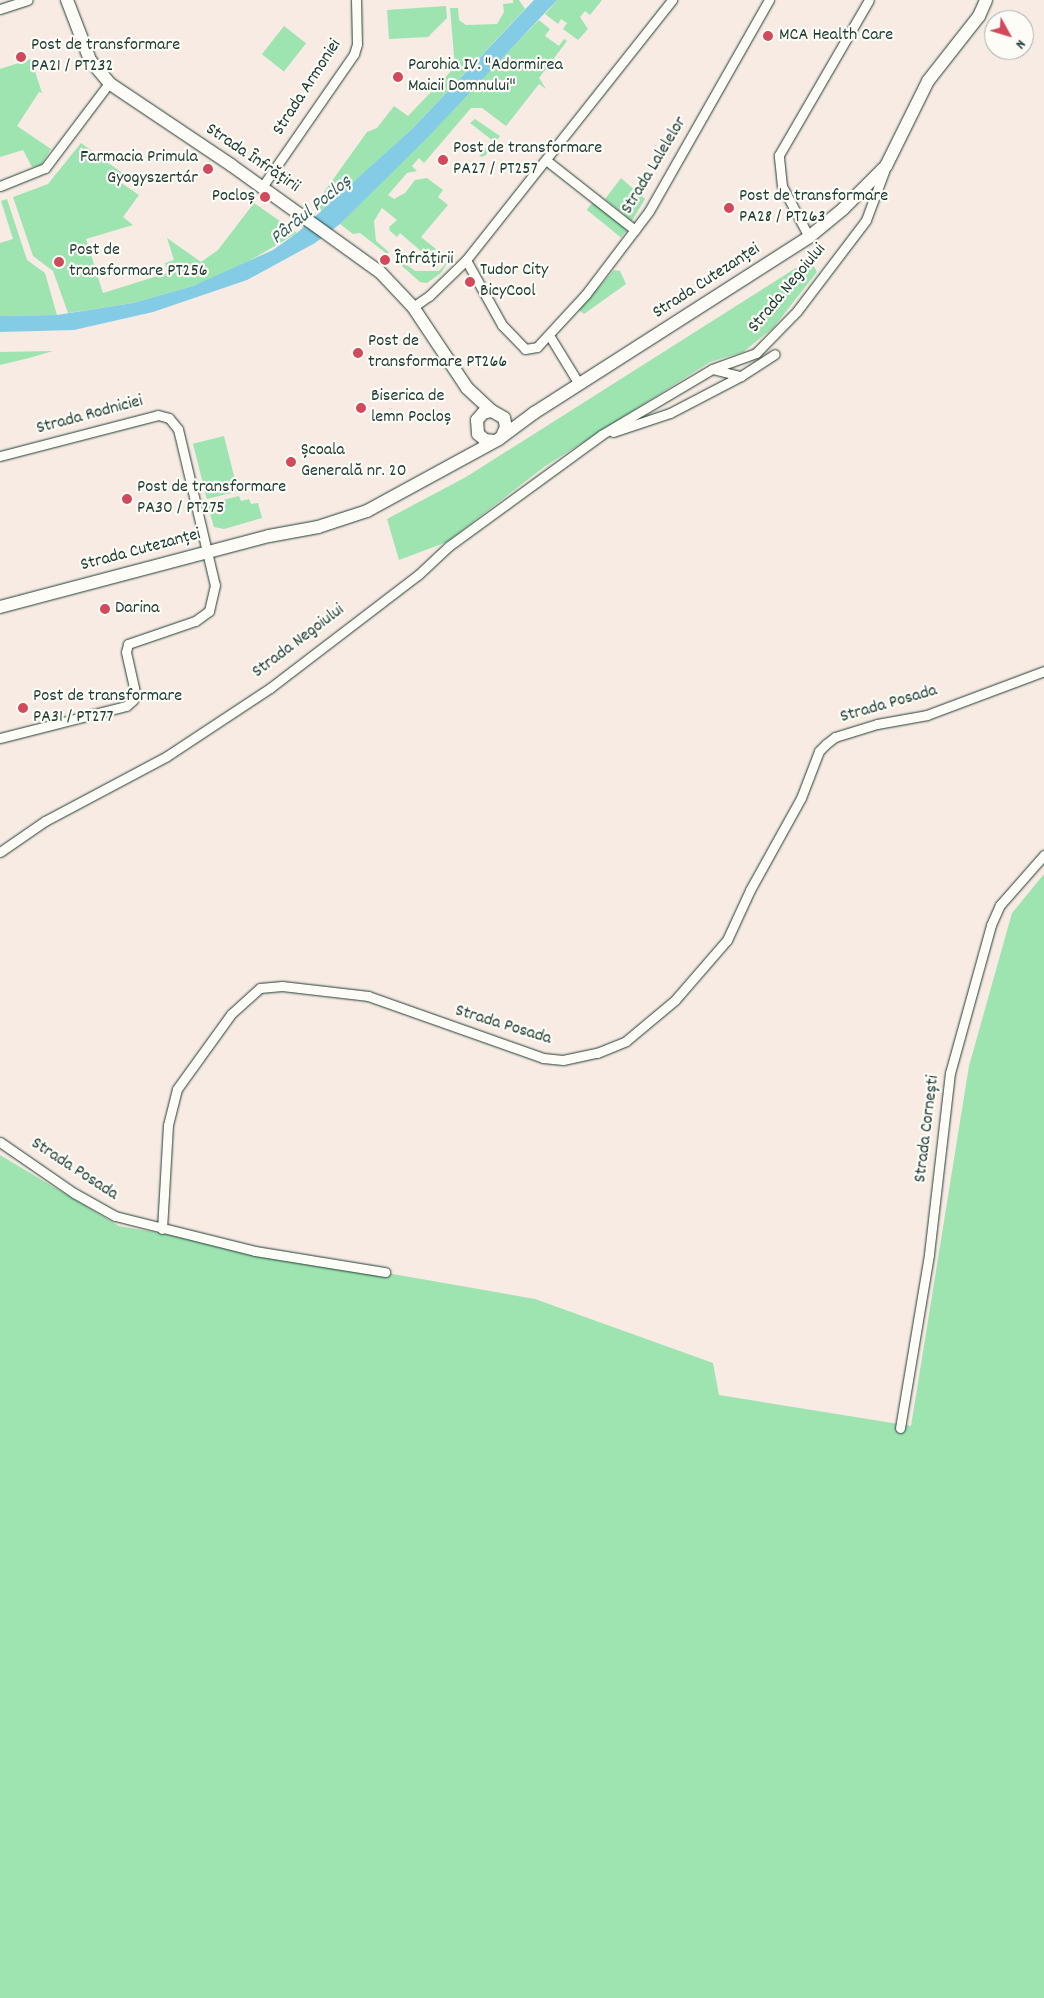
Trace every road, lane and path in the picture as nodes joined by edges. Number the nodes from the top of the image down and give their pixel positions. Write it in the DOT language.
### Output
graph roads {
  1 [pos="28,0"];
  2 [pos="67,0"];
  3 [pos="356,0"];
  4 [pos="672,0"];
  5 [pos="769,0"];
  6 [pos="869,0"];
  7 [pos="986,0"];
  8 [pos="0,9"];
  9 [pos="109,83"];
  10 [pos="546,160"];
  11 [pos="886,166"];
  12 [pos="0,186"];
  13 [pos="262,187"];
  14 [pos="635,230"];
  15 [pos="809,237"];
  16 [pos="466,260"];
  17 [pos="413,307"];
  18 [pos="549,335"];
  19 [pos="775,354"];
  20 [pos="712,368"];
  21 [pos="741,376"];
  22 [pos="579,384"];
  23 [pos="466,388"];
  24 [pos="496,413"];
  25 [pos="534,413"];
  26 [pos="476,425"];
  27 [pos="603,435"];
  28 [pos="498,438"];
  29 [pos="0,456"];
  30 [pos="456,462"];
  31 [pos="207,552"];
  32 [pos="0,607"];
  33 [pos="1044,672"];
  34 [pos="0,738"];
  35 [pos="0,852"];
  36 [pos="1044,855"];
  37 [pos="0,1142"];
  38 [pos="162,1229"];
  39 [pos="385,1272"];
  40 [pos="900,1428"];
  1 -- 8 [label="street"];
  2 -- 9 [label="street, Strada Înfrățirii"];
  3 -- 13 [label="street, Strada Armoniei"];
  4 -- 10 [label="street"];
  5 -- 14 [label="street, Strada Lalelelor"];
  6 -- 15 [label="street"];
  7 -- 11 [label="street, Strada Negoiului"];
  9 -- 12 [label="street"];
  9 -- 13 [label="street, Strada Înfrățirii"];
  10 -- 14 [label="street"];
  10 -- 16 [label="street"];
  11 -- 15 [label="street, Strada Cutezanței"];
  11 -- 20 [label="street, Strada Negoiului"];
  13 -- 17 [label="street, Strada Înfrățirii"];
  14 -- 18 [label="street, Strada Lalelelor"];
  15 -- 22 [label="street, Strada Cutezanței"];
  16 -- 17 [label="street"];
  16 -- 18 [label="street, Strada Lalelelor"];
  17 -- 23 [label="street, Strada Înfrățirii"];
  18 -- 22 [label="street"];
  19 -- 21 [label="street, Strada Negoiului"];
  20 -- 21 [label="street"];
  20 -- 27 [label="street, Strada Negoiului"];
  21 -- 27 [label="street, Strada Negoiului"];
  22 -- 25 [label="street, Strada Cutezanței"];
  22 -- 30 [label="street"];
  23 -- 24 [label="street, Strada Înfrățirii"];
  23 -- 26 [label="street, Strada Înfrățirii"];
  24 -- 25 [label="street, Strada Cutezanței"];
  24 -- 26 [label="street"];
  24 -- 28 [label="street"];
  25 -- 28 [label="street, Strada Cutezanței"];
  26 -- 28 [label="street"];
  26 -- 30 [label="street, Strada Cutezanței"];
  27 -- 35 [label="street, Strada Negoiului"];
  28 -- 30 [label="street, Strada Cutezanței"];
  29 -- 31 [label="street, Strada Rodniciei"];
  30 -- 31 [label="street, Strada Cutezanței"];
  31 -- 32 [label="street, Strada Cutezanței"];
  31 -- 34 [label="street, Strada Rodniciei"];
  33 -- 38 [label="street, Strada Posada"];
  36 -- 40 [label="street, Strada Cornești"];
  37 -- 38 [label="street, Strada Posada"];
  38 -- 39 [label="street, Strada Posada"];
}
